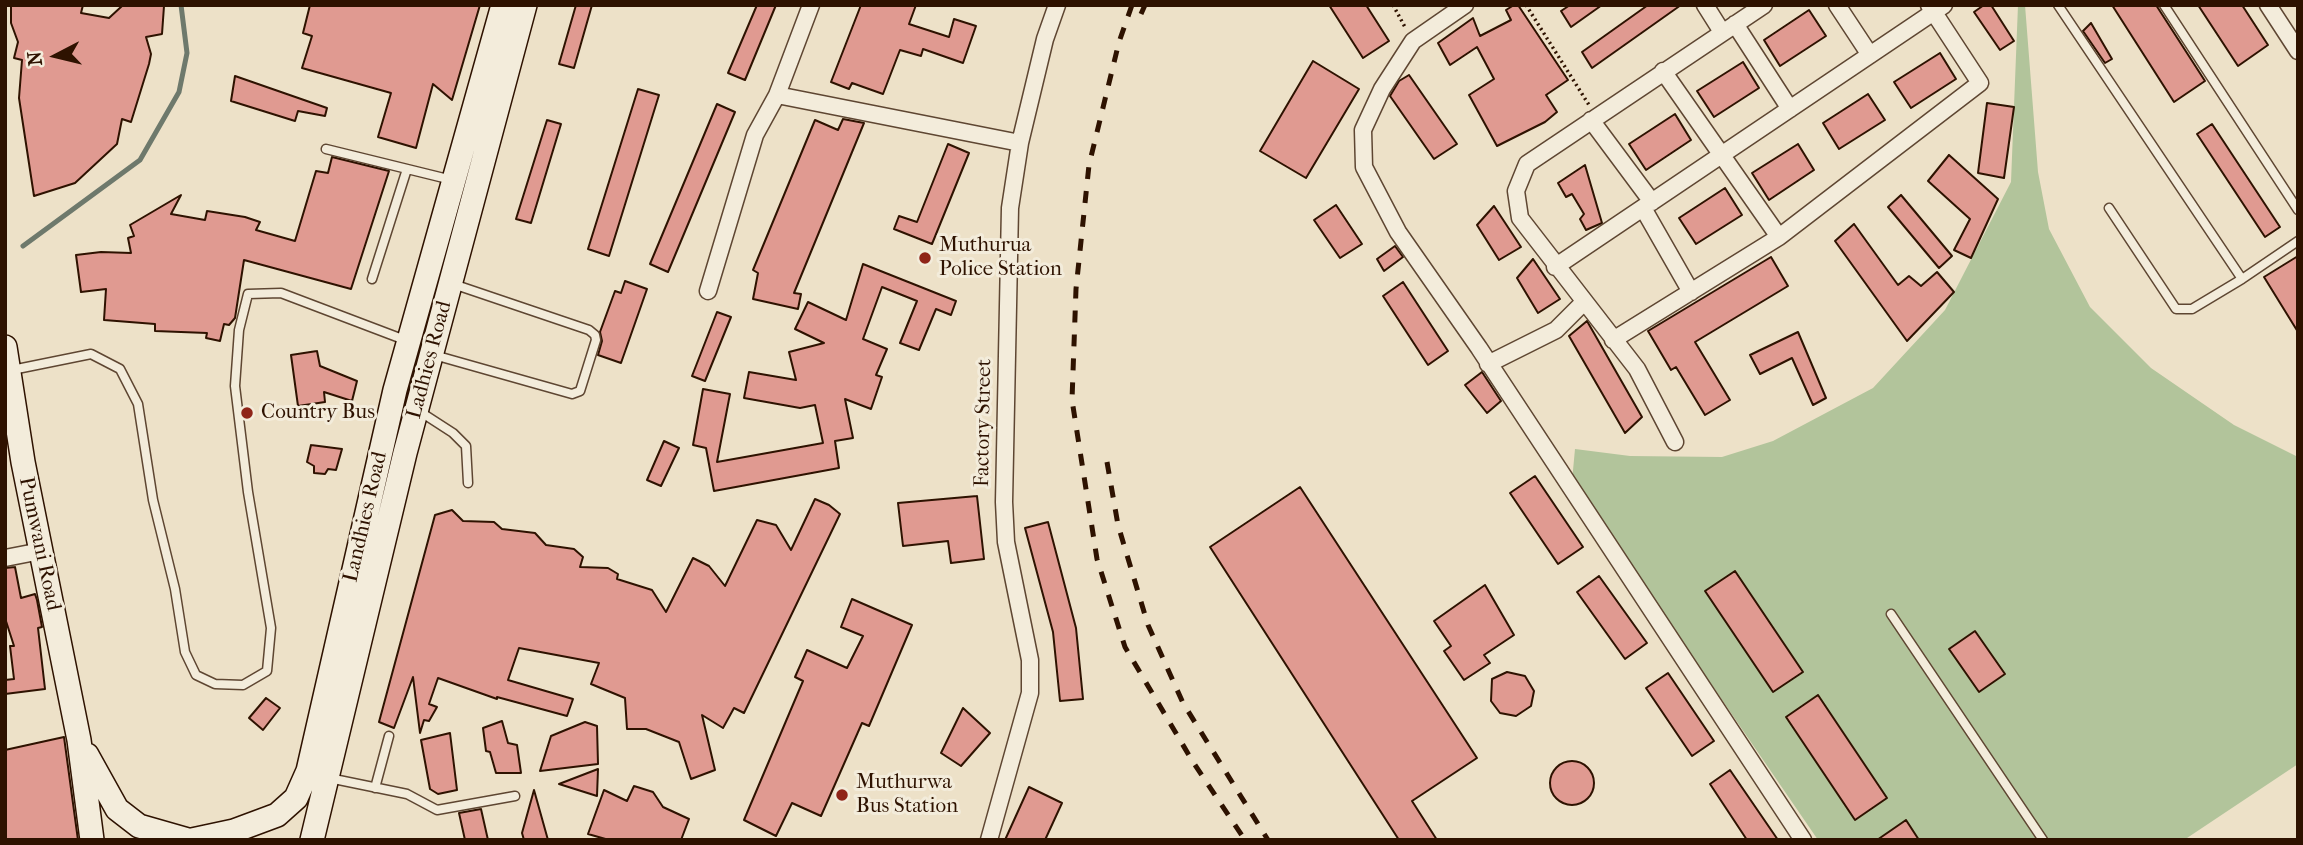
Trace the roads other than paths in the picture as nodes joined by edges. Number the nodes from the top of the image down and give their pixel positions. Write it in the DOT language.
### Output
graph roads {
  1 [pos="503,5"];
  2 [pos="525,5"];
  3 [pos="811,5"];
  4 [pos="1057,5"];
  5 [pos="1465,5"];
  6 [pos="1705,5"];
  7 [pos="1764,5"];
  8 [pos="1837,5"];
  9 [pos="2058,5"];
  10 [pos="2164,5"];
  11 [pos="2267,5"];
  12 [pos="1935,7"];
  13 [pos="1729,28"];
  14 [pos="2298,51"];
  15 [pos="1870,55"];
  16 [pos="1663,71"];
  17 [pos="776,95"];
  18 [pos="1790,108"];
  19 [pos="1593,118"];
  20 [pos="1020,142"];
  21 [pos="326,149"];
  22 [pos="1721,155"];
  23 [pos="407,169"];
  24 [pos="454,180"];
  25 [pos="1647,205"];
  26 [pos="2109,208"];
  27 [pos="2298,210"];
  28 [pos="1779,237"];
  29 [pos="2298,242"];
  30 [pos="1555,267"];
  31 [pos="372,279"];
  32 [pos="2242,279"];
  33 [pos="450,283"];
  34 [pos="708,291"];
  35 [pos="1691,292"];
  36 [pos="1583,303"];
  37 [pos="1613,340"];
  38 [pos="408,341"];
  39 [pos="5,347"];
  40 [pos="431,354"];
  41 [pos="1488,364"];
  42 [pos="9,370"];
  43 [pos="417,410"];
  44 [pos="1675,442"];
  45 [pos="468,483"];
  46 [pos="41,551"];
  47 [pos="5,558"];
  48 [pos="1891,614"];
  49 [pos="389,736"];
  50 [pos="79,740"];
  51 [pos="327,777"];
  52 [pos="375,788"];
  53 [pos="515,796"];
  54 [pos="92,840"];
  55 [pos="190,840"];
  56 [pos="312,840"];
  57 [pos="989,840"];
  58 [pos="1802,840"];
  59 [pos="2043,840"];
  1 -- 24 [label="main road, Landhies Road"];
  2 -- 33 [label="main road, Ladhies Road"];
  3 -- 17 [label="street"];
  4 -- 20 [label="street, Factory Street"];
  5 -- 41 [label="street"];
  6 -- 13 [label="street"];
  7 -- 13 [label="street"];
  8 -- 15 [label="street"];
  9 -- 32 [label="lane"];
  10 -- 27 [label="lane"];
  11 -- 14 [label="street"];
  12 -- 15 [label="street"];
  12 -- 28 [label="street"];
  13 -- 16 [label="street"];
  13 -- 18 [label="street"];
  15 -- 18 [label="street"];
  16 -- 19 [label="street"];
  16 -- 22 [label="street"];
  17 -- 20 [label="street"];
  17 -- 34 [label="street"];
  18 -- 22 [label="street"];
  19 -- 25 [label="street"];
  19 -- 30 [label="street"];
  20 -- 57 [label="street, Factory Street"];
  21 -- 23 [label="lane"];
  22 -- 25 [label="street"];
  22 -- 28 [label="street"];
  23 -- 24 [label="lane"];
  23 -- 31 [label="lane"];
  24 -- 38 [label="main road, Landhies Road"];
  25 -- 30 [label="street"];
  25 -- 35 [label="street"];
  26 -- 32 [label="lane"];
  28 -- 35 [label="street"];
  29 -- 32 [label="lane"];
  30 -- 36 [label="street"];
  33 -- 40 [label="main road, Ladhies Road"];
  33 -- 40 [label="lane"];
  35 -- 37 [label="street"];
  36 -- 37 [label="street"];
  36 -- 41 [label="street"];
  37 -- 44 [label="street"];
  38 -- 42 [label="lane"];
  38 -- 55 [label="main road, Landhies Road"];
  39 -- 42 [label="main road, Pumwani Road"];
  40 -- 43 [label="main road, Ladhies Road"];
  41 -- 58 [label="street"];
  42 -- 46 [label="main road, Pumwani Road"];
  43 -- 45 [label="lane"];
  43 -- 51 [label="main road, Ladhies Road"];
  46 -- 47 [label="street"];
  46 -- 50 [label="main road, Pumwani Road"];
  48 -- 59 [label="lane"];
  49 -- 52 [label="lane"];
  50 -- 54 [label="main road"];
  50 -- 55 [label="main road"];
  51 -- 52 [label="lane"];
  51 -- 56 [label="main road, Ladhies Road"];
  52 -- 53 [label="lane"];
}
